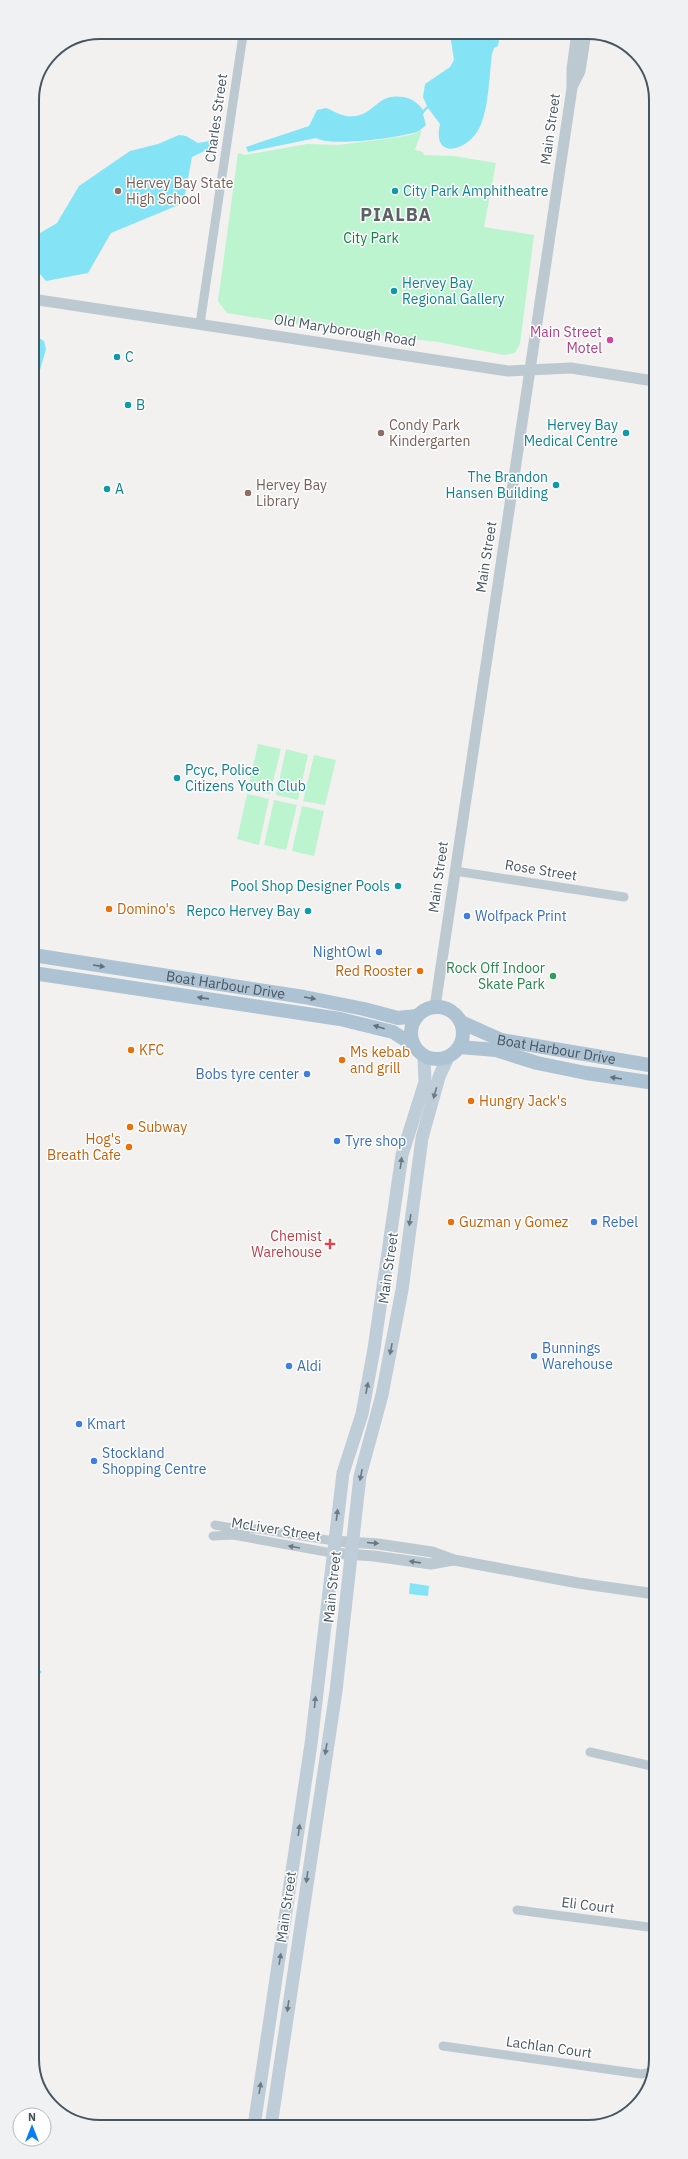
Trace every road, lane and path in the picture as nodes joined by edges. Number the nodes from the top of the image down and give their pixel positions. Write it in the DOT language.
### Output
graph roads {
  1 [pos="243,39"];
  2 [pos="576,39"];
  3 [pos="585,39"];
  4 [pos="572,88"];
  5 [pos="39,300"];
  6 [pos="200,324"];
  7 [pos="530,370"];
  8 [pos="649,380"];
  9 [pos="454,871"];
  10 [pos="624,897"];
  11 [pos="39,956"];
  12 [pos="39,962"];
  13 [pos="39,974"];
  14 [pos="95,982"];
  15 [pos="435,1007"];
  16 [pos="416,1016"];
  17 [pos="461,1022"];
  18 [pos="413,1045"];
  19 [pos="459,1047"];
  20 [pos="424,1056"];
  21 [pos="448,1057"];
  22 [pos="649,1065"];
  23 [pos="649,1082"];
  24 [pos="215,1525"];
  25 [pos="213,1536"];
  26 [pos="353,1542"];
  27 [pos="333,1547"];
  28 [pos="351,1555"];
  29 [pos="454,1560"];
  30 [pos="649,1593"];
  31 [pos="590,1752"];
  32 [pos="649,1765"];
  33 [pos="517,1910"];
  34 [pos="649,1927"];
  35 [pos="443,2046"];
  36 [pos="648,2073"];
  37 [pos="255,2120"];
  38 [pos="272,2120"];
  1 -- 6 [label="street, Charles Street"];
  2 -- 4 [label="street, Main Street"];
  3 -- 4 [label="street, Main Street"];
  4 -- 7 [label="street, Main Street"];
  5 -- 6 [label="street, Old Maryborough Road"];
  6 -- 7 [label="street, Old Maryborough Road"];
  7 -- 8 [label="street, Old Maryborough Road"];
  7 -- 9 [label="street, Main Street"];
  9 -- 10 [label="street, Rose Street"];
  9 -- 15 [label="street, Main Street"];
  11 -- 16 [label="main road, Boat Harbour Drive, one-way"];
  12 -- 14 [label="main road"];
  13 -- 14 [label="main road, Boat Harbour Drive"];
  18 -- 14 [label="main road, Boat Harbour Drive, one-way"];
  15 -- 16 [label="main road"];
  15 -- 17 [label="main road"];
  16 -- 18 [label="main road"];
  17 -- 19 [label="main road"];
  17 -- 22 [label="main road, Boat Harbour Drive"];
  18 -- 20 [label="main road"];
  19 -- 21 [label="main road"];
  23 -- 19 [label="main road, Boat Harbour Drive, one-way"];
  20 -- 21 [label="main road"];
  27 -- 20 [label="main road, Main Street, one-way"];
  21 -- 26 [label="main road, Main Street, one-way"];
  24 -- 27 [label="street, McLiver Street"];
  27 -- 25 [label="street, McLiver Street, one-way"];
  26 -- 27 [label="street, McLiver Street"];
  26 -- 28 [label="main road, Main Street"];
  26 -- 29 [label="street, McLiver Street, one-way"];
  27 -- 28 [label="street, McLiver Street"];
  37 -- 27 [label="main road, Main Street, one-way"];
  29 -- 28 [label="street, McLiver Street, one-way"];
  28 -- 38 [label="main road, Main Street, one-way"];
  29 -- 30 [label="street, McLiver Street"];
  31 -- 32 [label="street"];
  33 -- 34 [label="street, Eli Court"];
  35 -- 36 [label="street, Lachlan Court"];
}
